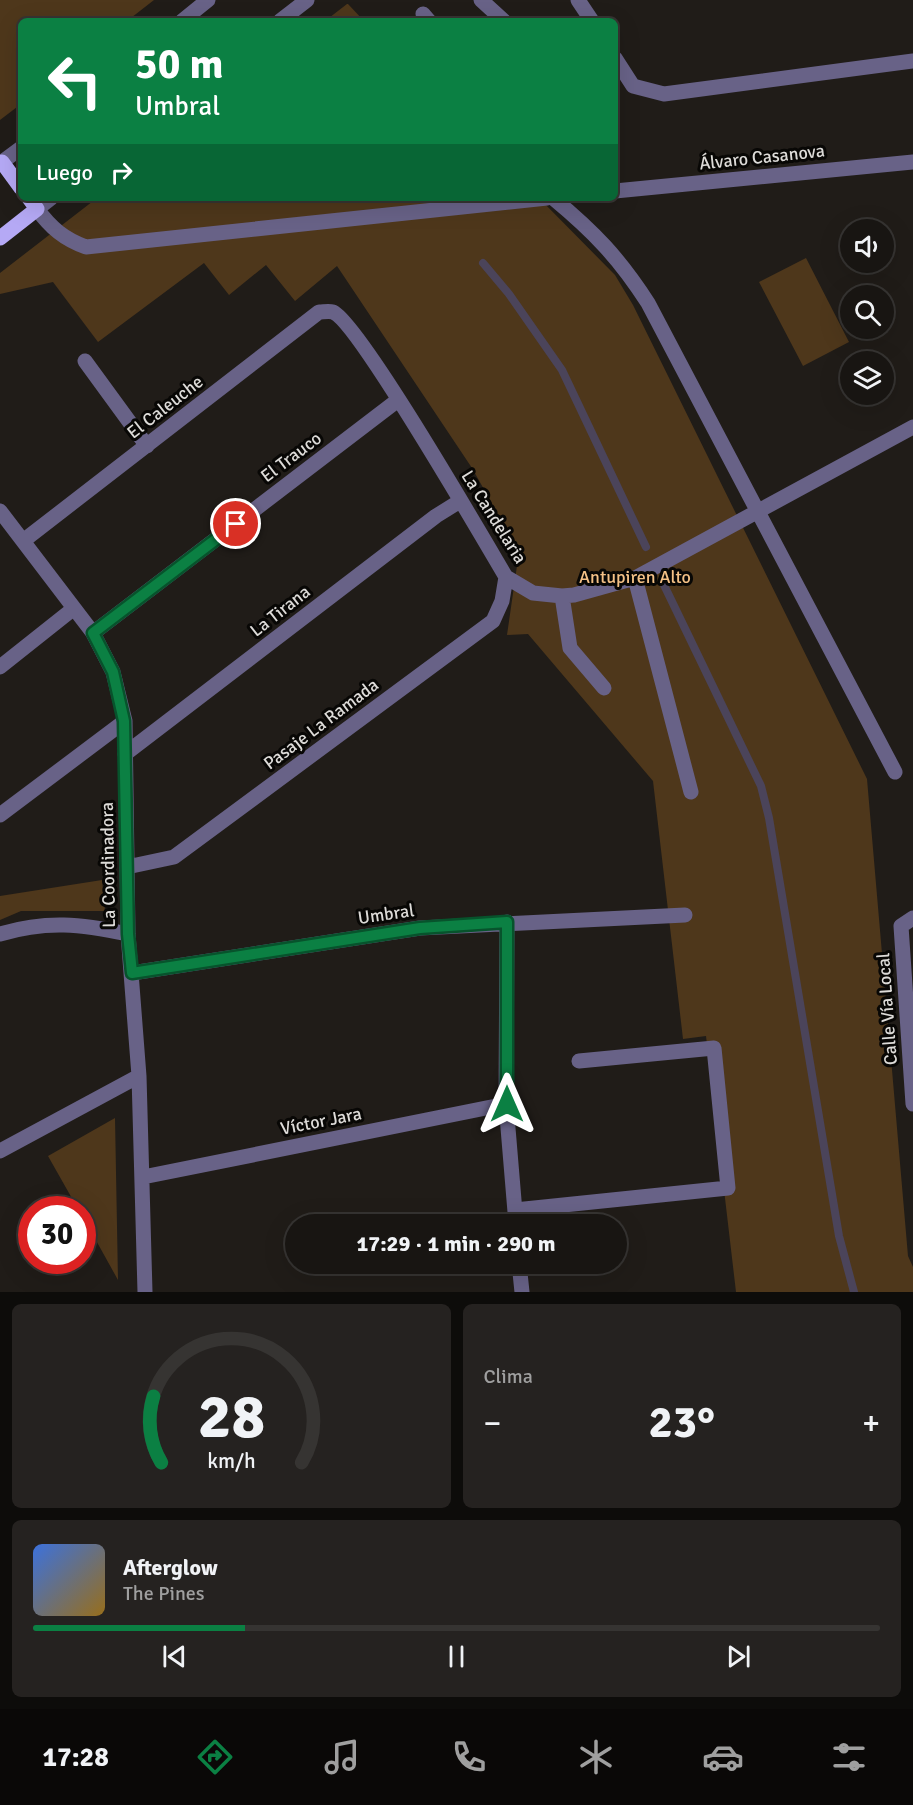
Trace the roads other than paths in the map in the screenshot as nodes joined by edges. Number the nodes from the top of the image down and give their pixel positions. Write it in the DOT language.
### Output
graph roads {
  1 [pos="208,0"];
  2 [pos="307,0"];
  3 [pos="481,0"];
  4 [pos="578,0"];
  5 [pos="186,18"];
  6 [pos="284,18"];
  7 [pos="501,18"];
  8 [pos="590,18"];
  9 [pos="913,62"];
  10 [pos="618,63"];
  11 [pos="18,150"];
  12 [pos="913,162"];
  13 [pos="1,163"];
  14 [pos="18,184"];
  15 [pos="618,191"];
  16 [pos="520,201"];
  17 [pos="556,201"];
  18 [pos="33,203"];
  19 [pos="0,238"];
  20 [pos="333,312"];
  21 [pos="85,362"];
  22 [pos="398,399"];
  23 [pos="913,428"];
  24 [pos="147,446"];
  25 [pos="460,501"];
  26 [pos="0,511"];
  27 [pos="758,512"];
  28 [pos="23,541"];
  29 [pos="506,577"];
  30 [pos="635,578"];
  31 [pos="562,596"];
  32 [pos="73,609"];
  33 [pos="93,633"];
  34 [pos="0,667"];
  35 [pos="604,688"];
  36 [pos="124,721"];
  37 [pos="125,754"];
  38 [pos="895,772"];
  39 [pos="691,792"];
  40 [pos="0,815"];
  41 [pos="127,867"];
  42 [pos="685,915"];
  43 [pos="913,918"];
  44 [pos="507,922"];
  45 [pos="0,934"];
  46 [pos="128,934"];
  47 [pos="132,973"];
  48 [pos="911,1045"];
  49 [pos="579,1061"];
  50 [pos="139,1076"];
  51 [pos="507,1104"];
  52 [pos="913,1104"];
  53 [pos="0,1151"];
  54 [pos="142,1178"];
  55 [pos="515,1214"];
  56 [pos="537,1214"];
  57 [pos="520,1274"];
  58 [pos="146,1292"];
  59 [pos="522,1292"];
  1 -- 5 [label="street"];
  2 -- 6 [label="street"];
  3 -- 7 [label="street"];
  4 -- 8 [label="street"];
  9 -- 10 [label="street"];
  11 -- 13 [label="street"];
  12 -- 15 [label="street, Álvaro Casanova"];
  13 -- 14 [label="main road"];
  16 -- 18 [label="street"];
  17 -- 27 [label="street"];
  18 -- 19 [label="main road"];
  20 -- 22 [label="street, La Candelaria"];
  20 -- 24 [label="street, El Caleuche"];
  21 -- 24 [label="street"];
  22 -- 25 [label="street, La Candelaria"];
  22 -- 33 [label="street, El Trauco"];
  23 -- 27 [label="street, La Candelaria"];
  24 -- 28 [label="street, El Caleuche"];
  25 -- 29 [label="street, La Candelaria"];
  25 -- 37 [label="street, La Tirana"];
  26 -- 28 [label="street, La Coordinadora"];
  27 -- 30 [label="street, La Candelaria"];
  27 -- 38 [label="street"];
  28 -- 32 [label="street, La Coordinadora"];
  29 -- 31 [label="street, La Candelaria"];
  29 -- 41 [label="street, Pasaje La Ramada"];
  30 -- 31 [label="street, La Candelaria"];
  30 -- 39 [label="street"];
  31 -- 35 [label="street"];
  32 -- 33 [label="street, La Coordinadora"];
  32 -- 34 [label="street"];
  33 -- 36 [label="street, La Coordinadora"];
  36 -- 37 [label="street, La Coordinadora"];
  36 -- 40 [label="street"];
  37 -- 41 [label="street, La Coordinadora"];
  41 -- 46 [label="street, La Coordinadora"];
  42 -- 44 [label="street, Umbral"];
  43 -- 48 [label="street, Calle Vía Local"];
  44 -- 47 [label="street, Umbral"];
  44 -- 51 [label="street"];
  45 -- 46 [label="street"];
  46 -- 47 [label="street, La Coordinadora"];
  47 -- 50 [label="street, La Coordinadora"];
  48 -- 52 [label="street, Calle Vía Local"];
  49 -- 56 [label="street"];
  50 -- 53 [label="street"];
  50 -- 54 [label="street, La Coordinadora"];
  51 -- 54 [label="street, Víctor Jara"];
  51 -- 55 [label="street"];
  54 -- 58 [label="street, La Coordinadora"];
  57 -- 59 [label="street"];
}
